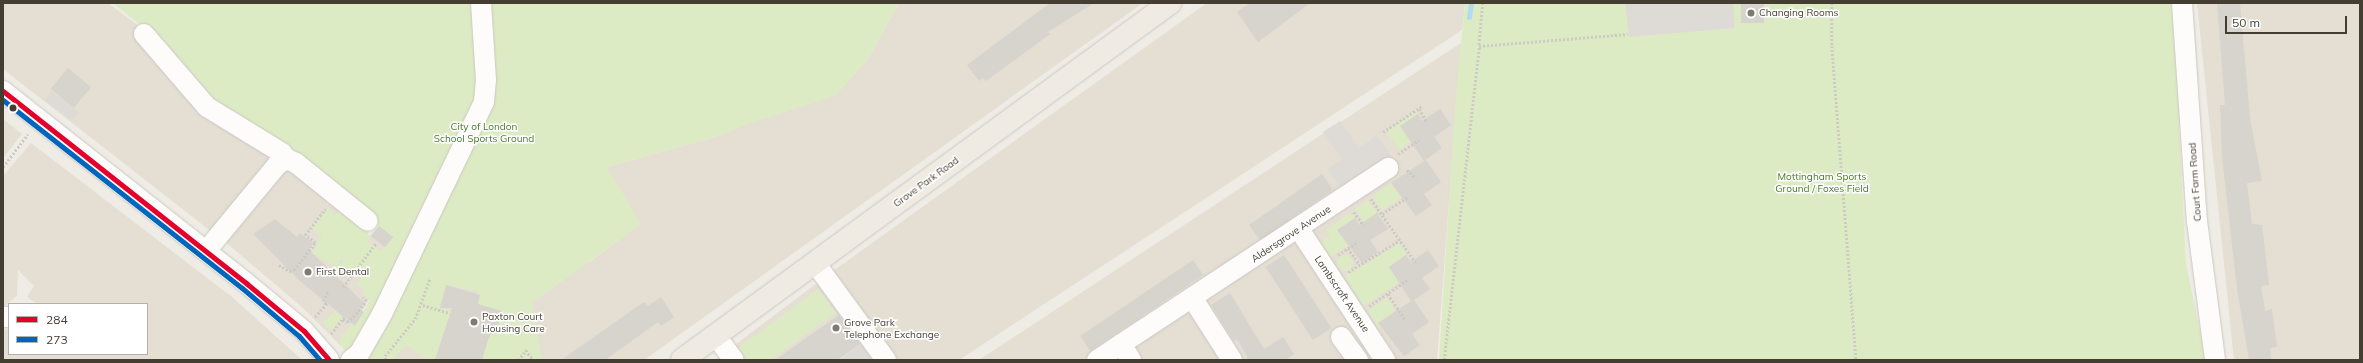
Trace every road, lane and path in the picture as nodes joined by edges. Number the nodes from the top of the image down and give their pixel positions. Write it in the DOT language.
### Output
graph roads {
  1 [pos="481,3"];
  2 [pos="1170,3"];
  3 [pos="1483,3"];
  4 [pos="1832,3"];
  5 [pos="2182,3"];
  6 [pos="144,34"];
  7 [pos="1628,34"];
  8 [pos="1479,46"];
  9 [pos="3,91"];
  10 [pos="1422,106"];
  11 [pos="1419,109"];
  12 [pos="1427,122"];
  13 [pos="1383,132"];
  14 [pos="28,133"];
  15 [pos="1419,140"];
  16 [pos="286,159"];
  17 [pos="1397,164"];
  18 [pos="3,167"];
  19 [pos="1417,179"];
  20 [pos="1369,195"];
  21 [pos="1409,196"];
  22 [pos="326,204"];
  23 [pos="1351,208"];
  24 [pos="1382,214"];
  25 [pos="368,221"];
  26 [pos="1364,226"];
  27 [pos="1298,229"];
  28 [pos="1400,240"];
  29 [pos="1356,243"];
  30 [pos="376,244"];
  31 [pos="1348,248"];
  32 [pos="206,251"];
  33 [pos="1336,256"];
  34 [pos="815,263"];
  35 [pos="1416,263"];
  36 [pos="1359,264"];
  37 [pos="279,265"];
  38 [pos="1341,277"];
  39 [pos="430,278"];
  40 [pos="1407,280"];
  41 [pos="343,287"];
  42 [pos="328,291"];
  43 [pos="1388,294"];
  44 [pos="363,297"];
  45 [pos="1193,299"];
  46 [pos="423,305"];
  47 [pos="1363,310"];
  48 [pos="450,314"];
  49 [pos="315,318"];
  50 [pos="1405,320"];
  51 [pos="331,334"];
  52 [pos="715,335"];
  53 [pos="1341,337"];
  54 [pos="1126,352"];
  55 [pos="329,360"];
  56 [pos="350,360"];
  57 [pos="385,360"];
  58 [pos="518,360"];
  59 [pos="533,360"];
  60 [pos="682,360"];
  61 [pos="734,360"];
  62 [pos="886,360"];
  63 [pos="1097,360"];
  64 [pos="1232,360"];
  65 [pos="1358,360"];
  66 [pos="1386,360"];
  67 [pos="1444,360"];
  68 [pos="1856,360"];
  69 [pos="2215,360"];
  1 -- 56 [label="street"];
  2 -- 34 [label="main road, Grove Park Road"];
  3 -- 8 [label="path"];
  4 -- 68 [label="path"];
  5 -- 69 [label="street, Court Farm Road"];
  6 -- 16 [label="street"];
  7 -- 8 [label="path"];
  8 -- 67 [label="path"];
  9 -- 32 [label="street"];
  10 -- 11 [label="path"];
  11 -- 12 [label="path"];
  11 -- 13 [label="path"];
  14 -- 18 [label="path"];
  15 -- 17 [label="path"];
  16 -- 25 [label="street"];
  16 -- 32 [label="street"];
  17 -- 19 [label="path"];
  17 -- 27 [label="street, Aldersgrove Avenue"];
  20 -- 24 [label="path"];
  21 -- 24 [label="path"];
  22 -- 37 [label="path"];
  23 -- 26 [label="path"];
  24 -- 28 [label="path"];
  27 -- 45 [label="street, Aldersgrove Avenue"];
  27 -- 66 [label="street, Lambscroft Avenue"];
  28 -- 35 [label="path"];
  28 -- 36 [label="path"];
  29 -- 31 [label="path"];
  30 -- 41 [label="path"];
  31 -- 33 [label="path"];
  31 -- 36 [label="path"];
  32 -- 55 [label="street"];
  34 -- 52 [label="main road, Grove Park Road"];
  34 -- 62 [label="street"];
  36 -- 38 [label="path"];
  39 -- 46 [label="path"];
  40 -- 43 [label="path"];
  42 -- 49 [label="path"];
  43 -- 47 [label="path"];
  43 -- 50 [label="path"];
  44 -- 51 [label="path"];
  45 -- 54 [label="street, Aldersgrove Avenue"];
  45 -- 64 [label="street"];
  46 -- 48 [label="path"];
  46 -- 57 [label="path"];
  52 -- 60 [label="main road, Grove Park Road"];
  52 -- 61 [label="street"];
  53 -- 65 [label="street"];
  54 -- 63 [label="street, Aldersgrove Avenue"];
  58 -- 59 [label="path"];
}
